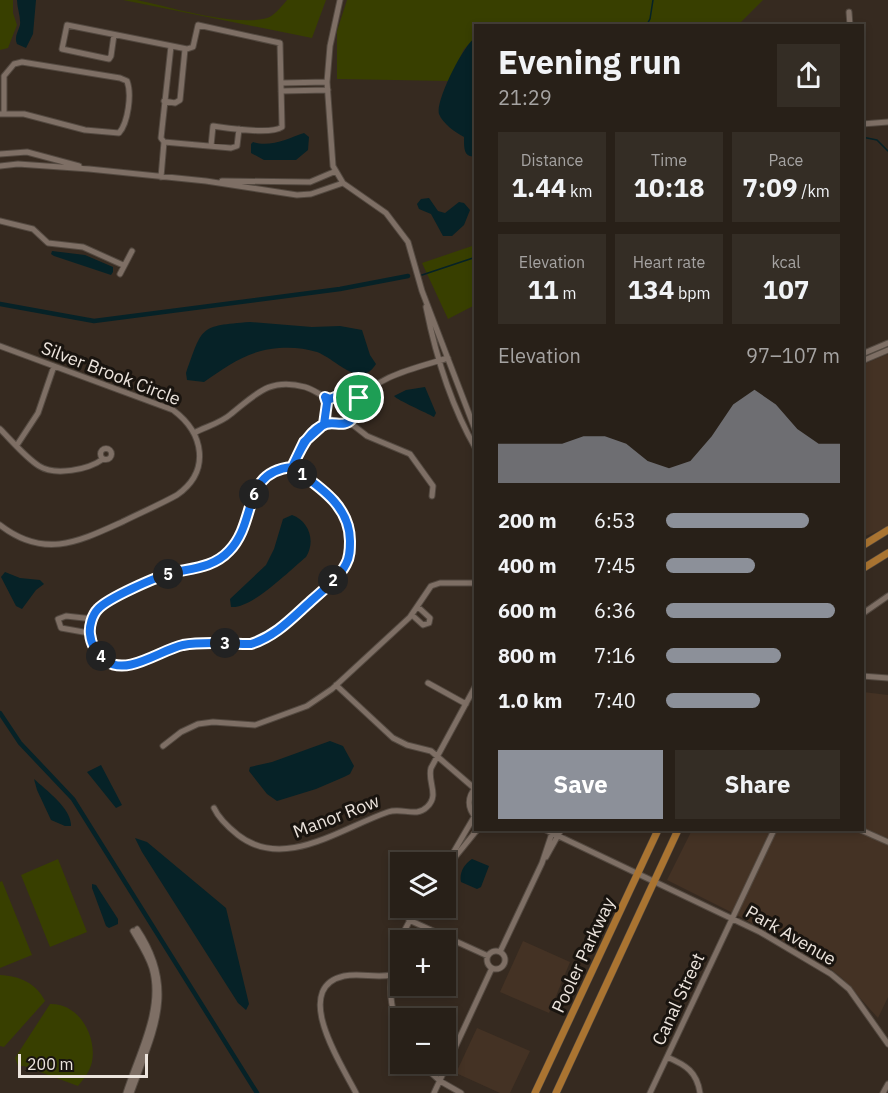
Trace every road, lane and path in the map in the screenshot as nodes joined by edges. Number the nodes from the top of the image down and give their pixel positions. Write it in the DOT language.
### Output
graph roads {
  1 [pos="340,0"];
  2 [pos="849,12"];
  3 [pos="850,24"];
  4 [pos="114,35"];
  5 [pos="171,46"];
  6 [pos="185,49"];
  7 [pos="327,82"];
  8 [pos="281,83"];
  9 [pos="328,90"];
  10 [pos="281,91"];
  11 [pos="164,101"];
  12 [pos="2,114"];
  13 [pos="888,122"];
  14 [pos="864,124"];
  15 [pos="238,129"];
  16 [pos="164,142"];
  17 [pos="211,146"];
  18 [pos="31,153"];
  19 [pos="0,154"];
  20 [pos="29,164"];
  21 [pos="0,166"];
  22 [pos="89,169"];
  23 [pos="336,171"];
  24 [pos="161,177"];
  25 [pos="206,181"];
  26 [pos="343,183"];
  27 [pos="0,221"];
  28 [pos="132,251"];
  29 [pos="123,265"];
  30 [pos="120,274"];
  31 [pos="423,291"];
  32 [pos="888,344"];
  33 [pos="0,346"];
  34 [pos="888,350"];
  35 [pos="864,353"];
  36 [pos="448,358"];
  37 [pos="864,360"];
  38 [pos="438,361"];
  39 [pos="54,366"];
  40 [pos="359,398"];
  41 [pos="350,399"];
  42 [pos="328,400"];
  43 [pos="354,405"];
  44 [pos="327,416"];
  45 [pos="353,417"];
  46 [pos="333,422"];
  47 [pos="346,423"];
  48 [pos="324,424"];
  49 [pos="353,425"];
  50 [pos="474,427"];
  51 [pos="0,429"];
  52 [pos="194,433"];
  53 [pos="17,445"];
  54 [pos="474,445"];
  55 [pos="103,459"];
  56 [pos="292,467"];
  57 [pos="432,496"];
  58 [pos="0,525"];
  59 [pos="888,530"];
  60 [pos="865,543"];
  61 [pos="888,553"];
  62 [pos="864,568"];
  63 [pos="474,583"];
  64 [pos="888,596"];
  65 [pos="418,607"];
  66 [pos="864,613"];
  67 [pos="412,615"];
  68 [pos="93,619"];
  69 [pos="89,633"];
  70 [pos="864,676"];
  71 [pos="888,678"];
  72 [pos="428,683"];
  73 [pos="336,685"];
  74 [pos="474,689"];
  75 [pos="466,704"];
  76 [pos="163,746"];
  77 [pos="438,755"];
  78 [pos="474,786"];
  79 [pos="474,789"];
  80 [pos="214,808"];
  81 [pos="474,816"];
  82 [pos="474,820"];
  83 [pos="476,831"];
  84 [pos="550,831"];
  85 [pos="658,831"];
  86 [pos="678,831"];
  87 [pos="774,831"];
  88 [pos="863,831"];
  89 [pos="560,832"];
  90 [pos="888,842"];
  91 [pos="455,852"];
  92 [pos="456,855"];
  93 [pos="542,863"];
  94 [pos="637,872"];
  95 [pos="654,881"];
  96 [pos="732,918"];
  97 [pos="409,920"];
  98 [pos="405,930"];
  99 [pos="500,952"];
  100 [pos="488,956"];
  101 [pos="492,968"];
  102 [pos="390,975"];
  103 [pos="888,1044"];
  104 [pos="667,1057"];
  105 [pos="432,1074"];
  106 [pos="440,1081"];
  107 [pos="888,1084"];
  108 [pos="126,1093"];
  109 [pos="131,1093"];
  110 [pos="356,1093"];
  111 [pos="434,1093"];
  112 [pos="461,1093"];
  113 [pos="535,1093"];
  114 [pos="556,1093"];
  115 [pos="650,1093"];
  116 [pos="700,1093"];
  117 [pos="883,1093"];
  1 -- 7 [label="street"];
  2 -- 3 [label="street"];
  4 -- 4 [label="street"];
  4 -- 5 [label="street"];
  5 -- 6 [label="street"];
  5 -- 11 [label="street"];
  6 -- 8 [label="street"];
  6 -- 11 [label="street"];
  7 -- 8 [label="street"];
  7 -- 9 [label="street"];
  8 -- 10 [label="street"];
  9 -- 10 [label="street"];
  9 -- 23 [label="street"];
  10 -- 15 [label="street"];
  11 -- 16 [label="street"];
  12 -- 12 [label="street"];
  13 -- 14 [label="street"];
  15 -- 17 [label="street"];
  15 -- 17 [label="street"];
  16 -- 17 [label="street"];
  16 -- 24 [label="street"];
  18 -- 19 [label="street"];
  18 -- 20 [label="street"];
  18 -- 22 [label="street"];
  20 -- 21 [label="street"];
  20 -- 22 [label="street"];
  22 -- 24 [label="street"];
  23 -- 25 [label="street"];
  23 -- 26 [label="street"];
  24 -- 25 [label="street"];
  25 -- 26 [label="street"];
  26 -- 31 [label="street"];
  27 -- 29 [label="street"];
  28 -- 29 [label="street"];
  29 -- 30 [label="street"];
  31 -- 36 [label="street"];
  31 -- 38 [label="street"];
  32 -- 35 [label="street"];
  33 -- 39 [label="street, Silver Brook Circle"];
  34 -- 37 [label="street"];
  36 -- 38 [label="street"];
  36 -- 50 [label="street"];
  38 -- 40 [label="street"];
  38 -- 54 [label="street"];
  39 -- 52 [label="street, Silver Brook Circle"];
  39 -- 53 [label="street"];
  40 -- 41 [label="street"];
  40 -- 43 [label="street"];
  41 -- 42 [label="street"];
  41 -- 43 [label="street"];
  42 -- 44 [label="street"];
  42 -- 52 [label="street"];
  43 -- 45 [label="street"];
  44 -- 46 [label="street"];
  44 -- 48 [label="street"];
  45 -- 47 [label="street"];
  45 -- 49 [label="street"];
  46 -- 47 [label="street"];
  46 -- 48 [label="street"];
  47 -- 49 [label="street"];
  48 -- 56 [label="street"];
  49 -- 57 [label="street"];
  51 -- 53 [label="street"];
  52 -- 58 [label="street"];
  53 -- 55 [label="street"];
  56 -- 68 [label="street"];
  56 -- 69 [label="street"];
  59 -- 60 [label="main road"];
  61 -- 62 [label="main road"];
  63 -- 65 [label="street"];
  64 -- 66 [label="street"];
  65 -- 67 [label="street"];
  65 -- 67 [label="street"];
  67 -- 73 [label="street"];
  68 -- 69 [label="street"];
  68 -- 69 [label="street"];
  70 -- 71 [label="street"];
  72 -- 75 [label="street"];
  73 -- 76 [label="street"];
  73 -- 77 [label="street"];
  74 -- 75 [label="street, Manor Row"];
  75 -- 77 [label="street, Manor Row"];
  77 -- 78 [label="street"];
  77 -- 80 [label="street, Manor Row"];
  79 -- 81 [label="street"];
  82 -- 91 [label="street"];
  83 -- 92 [label="street"];
  84 -- 93 [label="street"];
  85 -- 94 [label="main road, Pooler Parkway"];
  86 -- 95 [label="main road, Pooler Parkway"];
  87 -- 96 [label="street, Canal Street"];
  88 -- 90 [label="street"];
  89 -- 93 [label="street"];
  89 -- 94 [label="street, Park Avenue"];
  93 -- 99 [label="street"];
  94 -- 95 [label="street, Park Avenue"];
  94 -- 113 [label="main road, Pooler Parkway"];
  95 -- 96 [label="street, Park Avenue"];
  95 -- 114 [label="main road, Pooler Parkway"];
  96 -- 103 [label="street, Park Avenue"];
  96 -- 104 [label="street, Canal Street"];
  97 -- 98 [label="street"];
  97 -- 100 [label="street"];
  99 -- 100 [label="street"];
  99 -- 101 [label="street"];
  100 -- 101 [label="street"];
  101 -- 106 [label="street"];
  102 -- 110 [label="street"];
  104 -- 115 [label="street, Canal Street"];
  104 -- 116 [label="street"];
  105 -- 106 [label="street"];
  106 -- 111 [label="street"];
  106 -- 112 [label="street"];
  107 -- 117 [label="street"];
  108 -- 109 [label="street"];
}
